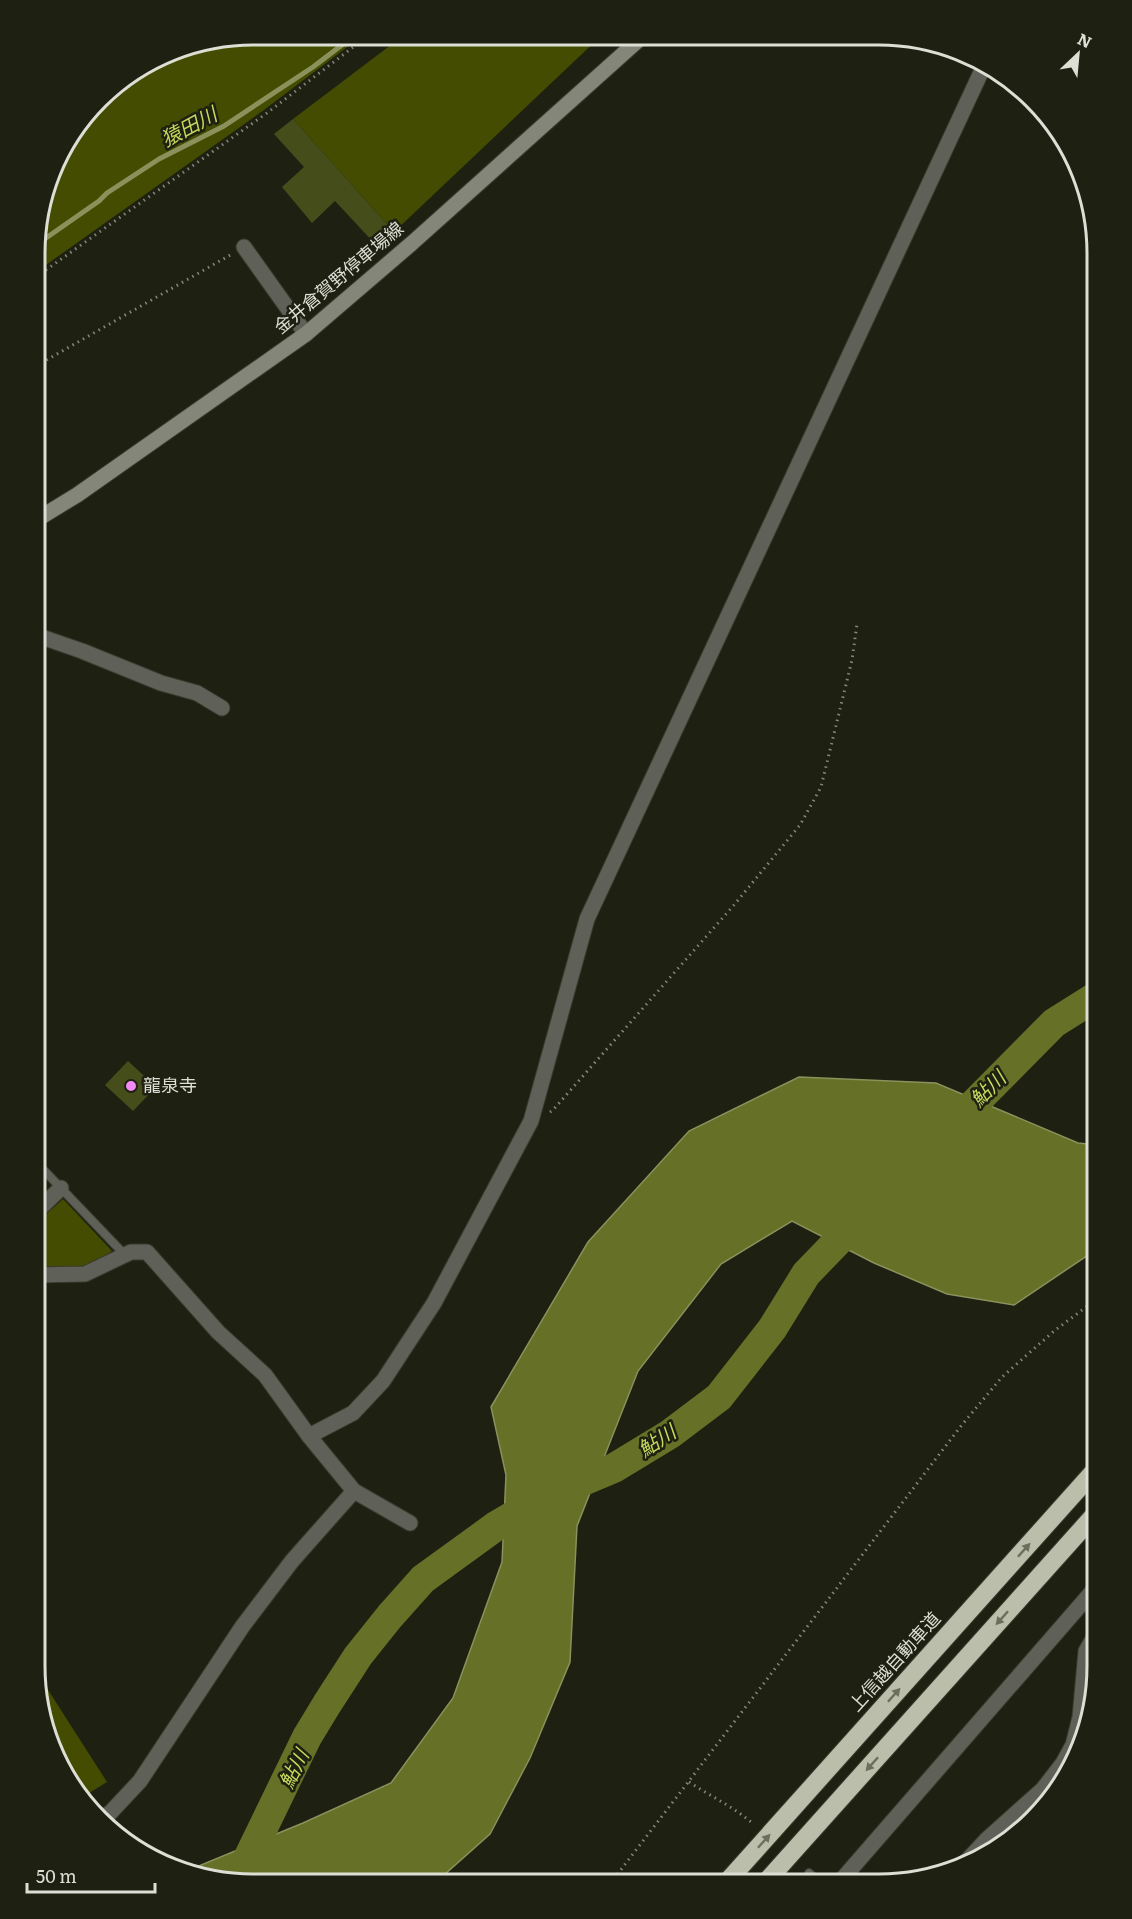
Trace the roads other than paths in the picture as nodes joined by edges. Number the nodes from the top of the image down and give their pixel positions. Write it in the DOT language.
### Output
graph roads {
  1 [pos="633,45"];
  2 [pos="981,72"];
  3 [pos="244,247"];
  4 [pos="306,334"];
  5 [pos="45,515"];
  6 [pos="45,638"];
  7 [pos="222,708"];
  8 [pos="45,1171"];
  9 [pos="61,1188"];
  10 [pos="45,1203"];
  11 [pos="125,1255"];
  12 [pos="45,1275"];
  13 [pos="309,1436"];
  14 [pos="1087,1479"];
  15 [pos="354,1491"];
  16 [pos="410,1523"];
  17 [pos="1087,1523"];
  18 [pos="1087,1598"];
  19 [pos="1087,1649"];
  20 [pos="1076,1734"];
  21 [pos="1061,1765"];
  22 [pos="108,1814"];
  23 [pos="978,1848"];
  24 [pos="734,1874"];
  25 [pos="773,1874"];
  26 [pos="847,1874"];
  1 -- 4 [label="main road, 金井倉賀野停車場線"];
  2 -- 13 [label="street"];
  3 -- 4 [label="street"];
  4 -- 5 [label="main road, 金井倉賀野停車場線"];
  6 -- 7 [label="street"];
  8 -- 9 [label="lane"];
  9 -- 10 [label="street"];
  9 -- 11 [label="lane"];
  11 -- 12 [label="street"];
  11 -- 13 [label="street"];
  13 -- 15 [label="street"];
  24 -- 14 [label="highway, 上信越自動車道, one-way"];
  15 -- 16 [label="street"];
  15 -- 22 [label="street"];
  17 -- 25 [label="highway, one-way"];
  18 -- 26 [label="street"];
  19 -- 20 [label="street"];
  21 -- 23 [label="street"];
}
